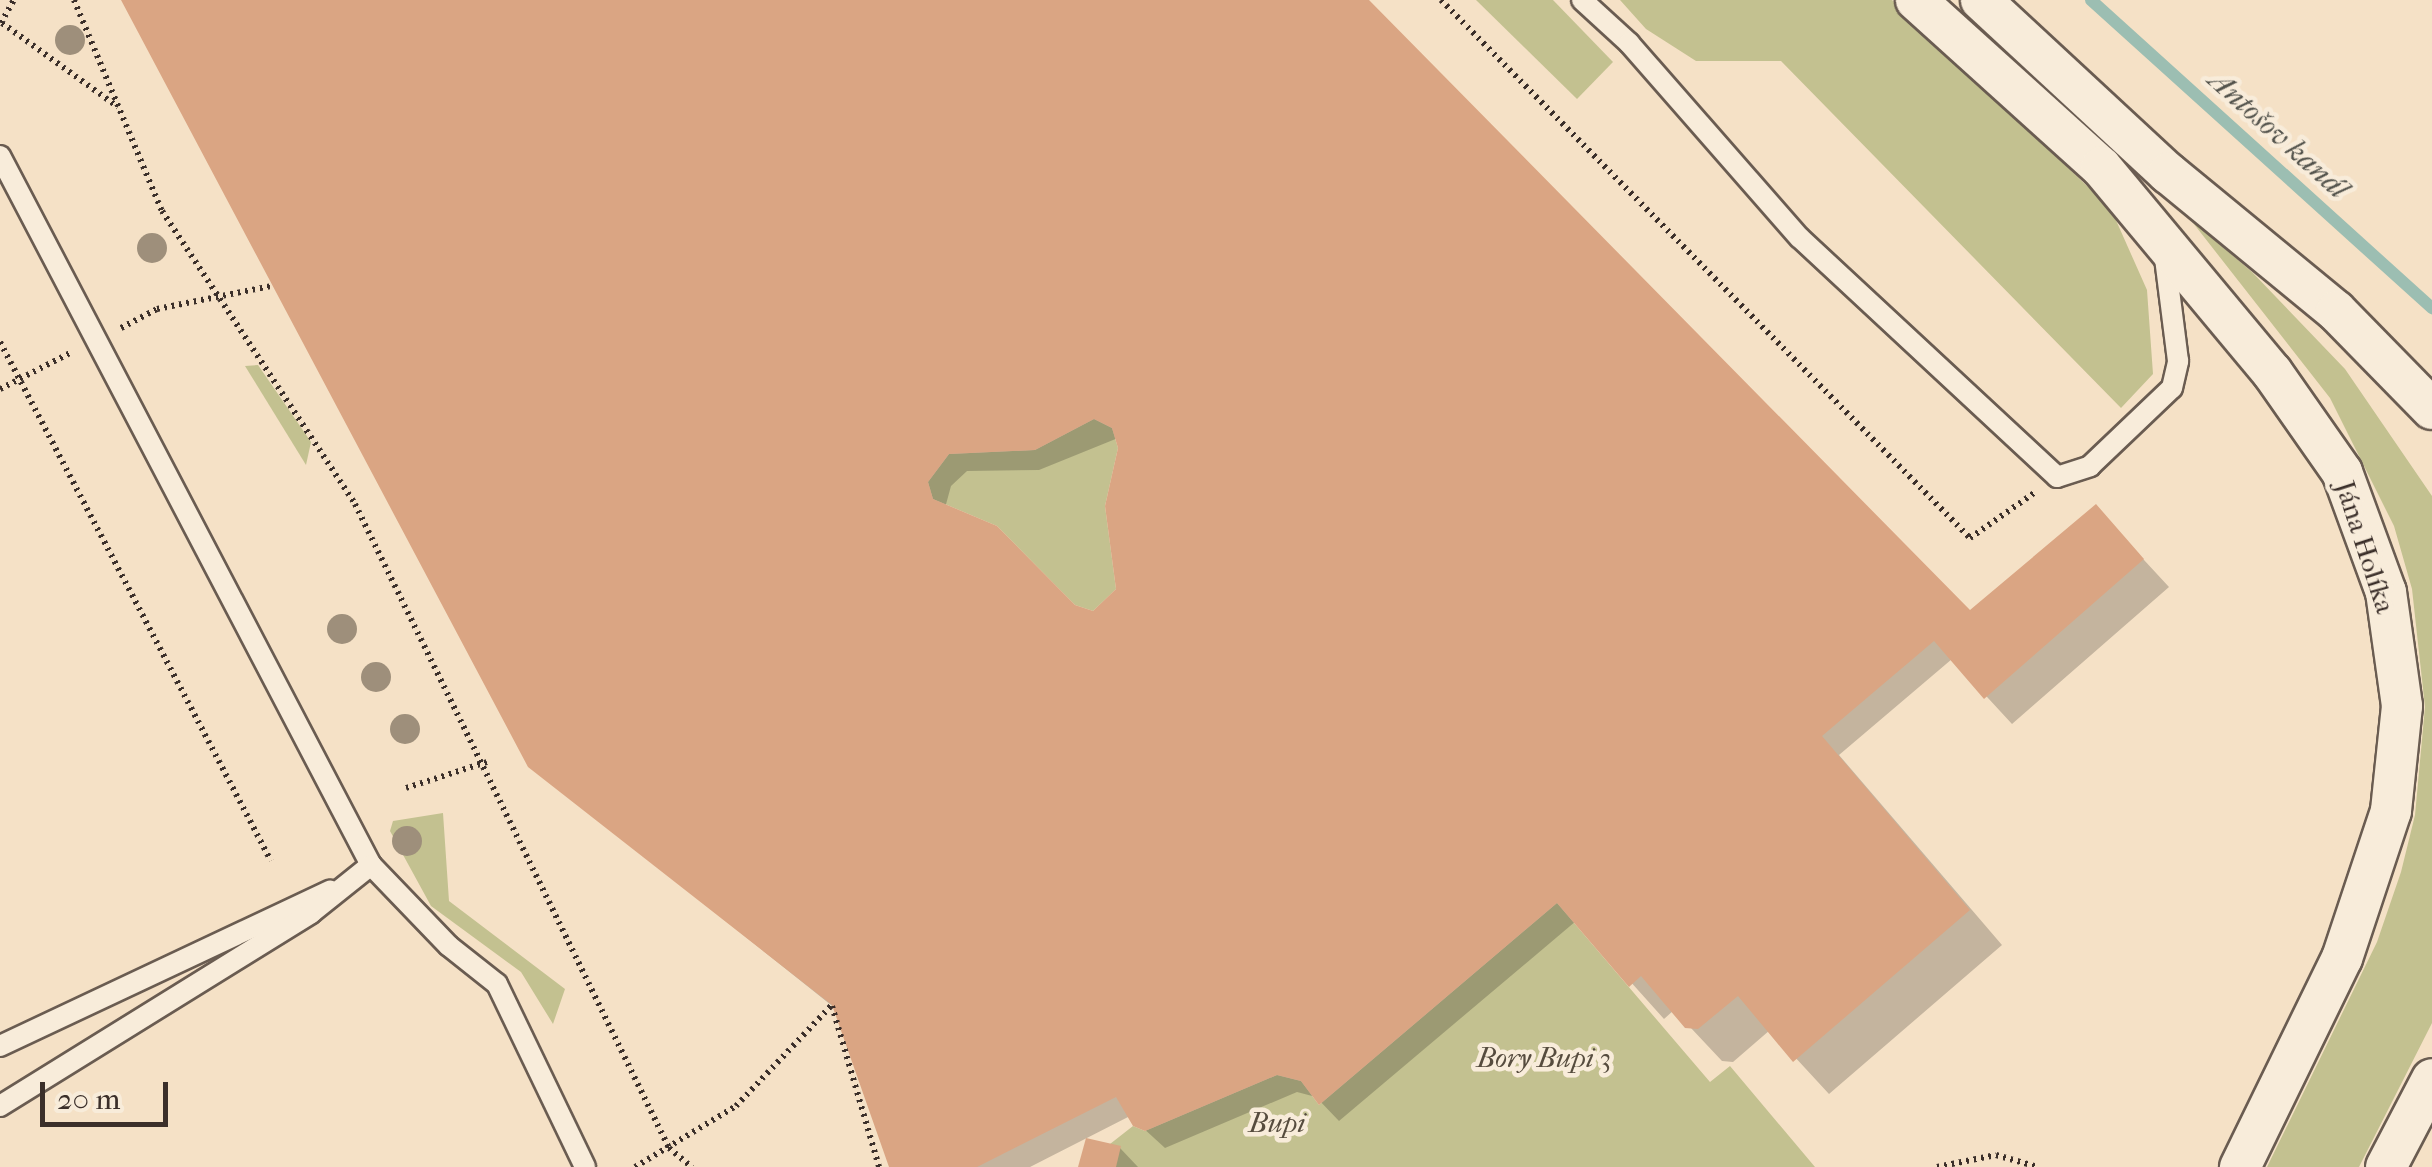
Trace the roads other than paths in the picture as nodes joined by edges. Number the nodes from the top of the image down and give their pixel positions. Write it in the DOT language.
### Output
graph roads {
  1 [pos="1582,0"];
  2 [pos="1916,0"];
  3 [pos="1981,0"];
  4 [pos="0,156"];
  5 [pos="2164,238"];
  6 [pos="2432,409"];
  7 [pos="371,865"];
  8 [pos="332,890"];
  9 [pos="0,1046"];
  10 [pos="2432,1079"];
  11 [pos="0,1106"];
  12 [pos="584,1167"];
  13 [pos="2240,1167"];
  14 [pos="2386,1167"];
  1 -- 5 [label="lane"];
  2 -- 5 [label="street, Jána Holíka"];
  3 -- 6 [label="street"];
  4 -- 7 [label="lane"];
  5 -- 13 [label="street, Jána Holíka"];
  7 -- 8 [label="lane"];
  7 -- 12 [label="lane"];
  8 -- 9 [label="lane"];
  8 -- 11 [label="lane"];
  10 -- 14 [label="street"];
}
